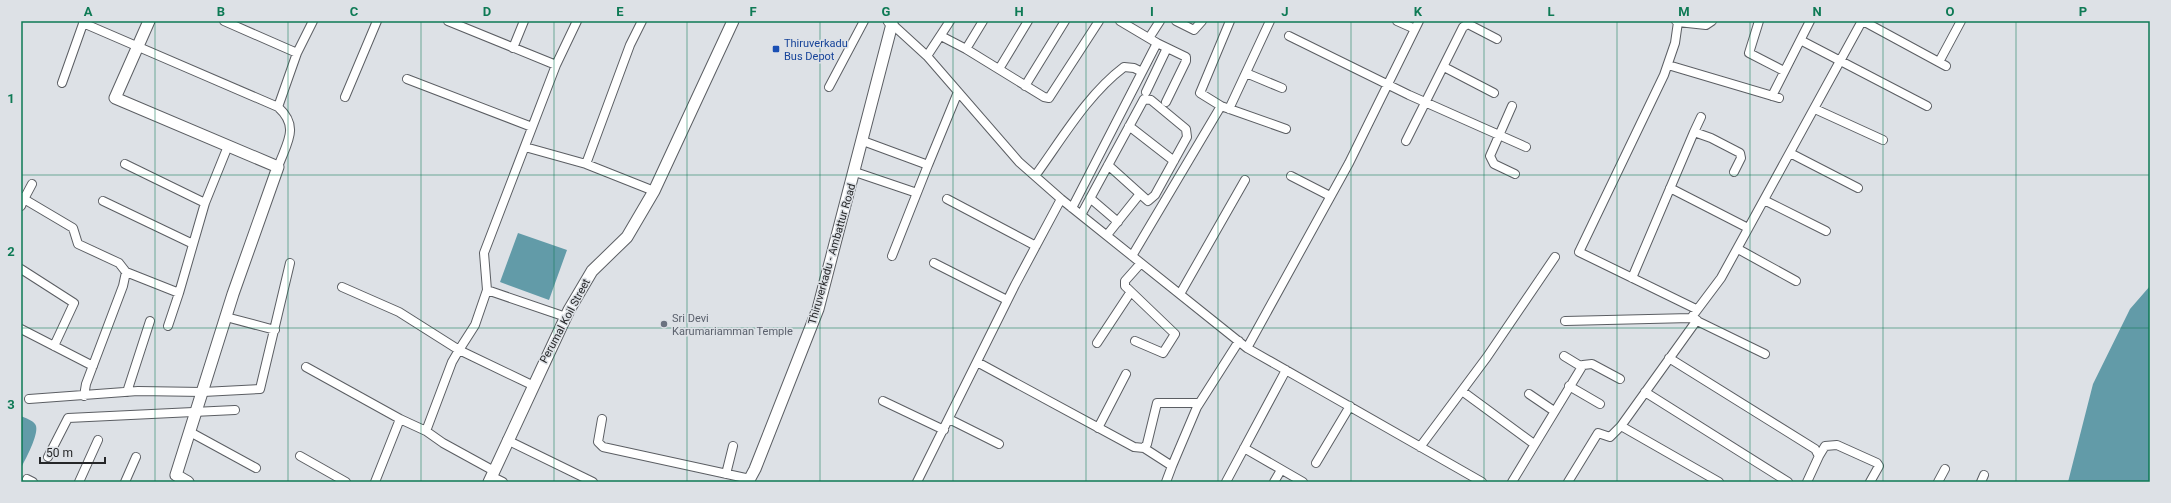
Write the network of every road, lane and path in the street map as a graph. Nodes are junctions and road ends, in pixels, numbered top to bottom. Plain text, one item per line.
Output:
1 (149, 21) edge
2 (224, 21) edge
3 (313, 21) edge
4 (377, 21) edge
5 (448, 21) edge
6 (524, 21) edge
7 (577, 21) edge
8 (642, 21) edge
9 (733, 21) edge
10 (864, 21) edge
11 (950, 21) edge
12 (983, 21) edge
13 (1028, 21) edge
14 (1065, 21) edge
15 (1099, 21) edge
16 (1121, 21) edge
17 (1160, 21) edge
18 (1176, 21) edge
19 (1202, 21) edge
20 (1230, 21) edge
21 (1270, 21) edge
22 (1397, 21) edge
23 (1419, 21) edge
24 (1677, 21) edge
25 (1712, 21) edge
26 (1759, 21) edge
27 (1810, 21) edge
28 (1863, 21) edge
29 (1961, 21) edge
30 (84, 22) edge
31 (890, 23) edge
32 (1415, 29) junction
33 (941, 36) junction
34 (1289, 36) dead end
35 (1149, 38) junction
36 (1497, 39) dead end
37 (1804, 42) dead end
38 (1157, 43) junction
39 (137, 47) junction
40 (513, 48) junction
41 (1167, 48) junction
42 (966, 49) junction
43 (297, 53) junction
44 (927, 56) junction
45 (1840, 62) junction
46 (556, 65) junction
47 (1668, 65) junction
48 (1444, 68) junction
49 (999, 69) junction
50 (1784, 71) junction
51 (1142, 72) junction
52 (1246, 73) junction
53 (407, 79) dead end
54 (62, 82) dead end
55 (1388, 84) junction
56 (1025, 86) junction
57 (829, 87) dead end
58 (1282, 88) dead end
59 (958, 92) junction
60 (1146, 92) dead end
61 (1494, 93) dead end
62 (345, 98) dead end
63 (1166, 102) dead end
64 (1427, 102) junction
65 (1512, 106) dead end
66 (1927, 106) dead end
67 (278, 107) junction
68 (1225, 108) junction
69 (1815, 108) junction
70 (1701, 117) dead end
71 (1129, 126) junction
72 (532, 127) junction
73 (1286, 129) dead end
74 (1694, 132) junction
75 (1499, 134) junction
76 (1883, 140) dead end
77 (863, 141) junction
78 (1406, 141) dead end
79 (228, 146) junction
80 (525, 147) junction
81 (1526, 147) dead end
82 (1790, 153) junction
83 (1174, 161) junction
84 (125, 164) dead end
85 (586, 164) junction
86 (928, 165) junction
87 (1108, 165) junction
88 (278, 167) junction
89 (855, 172) junction
90 (1734, 172) dead end
91 (1515, 174) dead end
92 (1035, 176) junction
93 (1291, 176) dead end
94 (1245, 180) dead end
95 (32, 184) dead end
96 (1670, 188) junction
97 (1858, 188) dead end
98 (654, 191) junction
99 (917, 193) junction
100 (1139, 195) junction
101 (1330, 196) junction
102 (1090, 198) junction
103 (947, 199) dead end
104 (1061, 199) junction
105 (1764, 200) junction
106 (22, 201) edge
107 (103, 201) dead end
108 (205, 203) junction
109 (1072, 208) junction
110 (1081, 215) junction
111 (1118, 222) junction
112 (1748, 228) junction
113 (1826, 231) dead end
114 (1106, 235) junction
115 (193, 244) junction
116 (1036, 246) junction
117 (1738, 249) junction
118 (892, 256) dead end
119 (1132, 256) junction
120 (1555, 257) dead end
121 (290, 263) dead end
122 (934, 263) dead end
123 (1141, 263) junction
124 (21, 269) edge
125 (126, 272) junction
126 (1632, 278) junction
127 (1796, 281) dead end
128 (342, 287) dead end
129 (487, 290) junction
130 (1130, 292) junction
131 (179, 293) junction
132 (1180, 294) junction
133 (1007, 300) junction
134 (1696, 309) junction
135 (226, 317) junction
136 (566, 317) junction
137 (1694, 319) junction
138 (150, 321) dead end
139 (1566, 321) dead end
140 (168, 326) dead end
141 (275, 330) junction
142 (22, 332) edge
143 (1136, 341) dead end
144 (1238, 341) junction
145 (1097, 344) dead end
146 (54, 346) junction
147 (1247, 348) junction
148 (460, 350) junction
149 (1766, 354) dead end
150 (1564, 356) dead end
151 (1669, 358) junction
152 (977, 362) junction
153 (93, 366) junction
154 (306, 367) dead end
155 (1582, 367) junction
156 (1286, 370) junction
157 (1126, 374) dead end
158 (1620, 379) dead end
159 (532, 385) junction
160 (1569, 386) junction
161 (1462, 391) junction
162 (127, 392) junction
163 (202, 392) junction
164 (1645, 392) junction
165 (1529, 394) dead end
166 (84, 396) junction
167 (29, 399) dead end
168 (883, 401) dead end
169 (1199, 403) junction
170 (1600, 404) dead end
171 (1350, 406) junction
172 (197, 410) junction
173 (235, 410) dead end
174 (1554, 411) junction
175 (400, 419) junction
176 (602, 419) dead end
177 (949, 419) junction
178 (1621, 426) junction
179 (1098, 428) junction
180 (944, 430) junction
181 (426, 431) junction
182 (190, 432) junction
183 (98, 440) dead end
184 (508, 440) junction
185 (999, 444) dead end
186 (1534, 444) junction
187 (733, 446) dead end
188 (1420, 447) junction
189 (1144, 448) junction
190 (1244, 448) junction
191 (300, 456) dead end
192 (1819, 456) junction
193 (48, 457) dead end
194 (136, 457) dead end
195 (1316, 463) dead end
196 (1172, 466) junction
197 (256, 468) dead end
198 (1945, 469) dead end
199 (1282, 470) junction
200 (726, 474) junction
201 (491, 476) edge
202 (749, 480) edge
203 (79, 482) edge
204 (125, 482) edge
205 (186, 482) edge
206 (346, 482) edge
207 (375, 482) edge
208 (503, 482) edge
209 (593, 482) edge
210 (917, 482) edge
211 (1166, 482) edge
212 (1226, 482) edge
213 (1274, 482) edge
214 (1303, 482) edge
215 (1482, 482) edge
216 (1512, 482) edge
217 (1568, 482) edge
218 (1719, 482) edge
219 (1788, 482) edge
220 (1807, 482) edge
221 (1870, 482) edge
222 (1938, 482) edge

1 - 39 street
2 - 43 street
3 - 43 street
4 - 62 street
5 - 40 street
6 - 40 street
7 - 46 street
8 - 85 street
9 - 98 street, Perumal Koil Street
10 - 57 street
11 - 33 street
12 - 42 street
13 - 49 street
14 - 56 street
15 - 56 street
16 - 35 street
17 - 35 street
18 - 19 street
20 - 68 street
21 - 52 street
22 - 32 street
23 - 32 street
24 - 25 street
24 - 47 street
26 - 50 street
27 - 50 street
28 - 29 street
28 - 45 street
30 - 39 street
30 - 54 street
31 - 44 street
31 - 77 street, Thiruverkadu - Ambattur Road
32 - 55 street
33 - 42 street
33 - 44 street
34 - 55 street
35 - 38 street
36 - 48 street
37 - 45 street
38 - 41 street
38 - 51 street
39 - 67 street
39 - 79 street
40 - 46 street
41 - 60 street
41 - 63 street
42 - 49 street
43 - 67 street
44 - 59 street
45 - 66 street
45 - 69 street
46 - 72 street
47 - 50 street
47 - 126 street
48 - 61 street
48 - 64 street
49 - 56 street
51 - 92 street
51 - 109 street
52 - 58 street
52 - 68 street
53 - 72 street
55 - 64 street
55 - 101 street
59 - 86 street
59 - 92 street
64 - 75 street
64 - 78 street
65 - 75 street
67 - 88 street
68 - 73 street
68 - 119 street
69 - 76 street
69 - 82 street
70 - 74 street
71 - 83 street
71 - 83 street
71 - 87 street
72 - 80 street
74 - 90 street
74 - 96 street
75 - 81 street
75 - 91 street
77 - 86 street
77 - 89 street, Thiruverkadu - Ambattur Road
79 - 88 street
79 - 108 street
80 - 85 street
80 - 129 street
82 - 97 street
82 - 105 street
83 - 100 street
84 - 108 street
85 - 98 street
86 - 99 street
87 - 100 street
87 - 102 street
88 - 135 street
89 - 99 street
89 - 202 street, Thiruverkadu - Ambattur Road
92 - 104 street
93 - 101 street
94 - 132 street
95 - 106 street
96 - 112 street
96 - 126 street
98 - 136 street, Perumal Koil Street
99 - 118 street
100 - 111 street
101 - 147 street
102 - 110 street
102 - 111 street
103 - 116 street
104 - 109 street
104 - 116 street
105 - 112 street
105 - 113 street
106 - 125 street
107 - 115 street
108 - 115 street
109 - 110 street
110 - 114 street
111 - 114 street
112 - 117 street
114 - 119 street
115 - 131 street
116 - 133 street
117 - 127 street
117 - 134 street
119 - 123 street
120 - 161 street
121 - 141 street
122 - 133 street
123 - 130 street
123 - 132 street
124 - 146 street
125 - 131 street
125 - 153 street
126 - 134 street
128 - 148 street
129 - 136 street
129 - 148 street
130 - 143 street
130 - 145 street
131 - 140 street
132 - 144 street
133 - 152 street
134 - 137 street
135 - 141 street
135 - 163 street
136 - 159 street, Perumal Koil Street
137 - 139 street
137 - 149 street
137 - 151 street
138 - 162 street
141 - 163 street
142 - 146 street
144 - 147 street
144 - 169 street
146 - 153 street
147 - 156 street
148 - 159 street
148 - 181 street
150 - 155 street
151 - 164 street
151 - 192 street
152 - 177 street
152 - 179 street
153 - 166 street
154 - 175 street
155 - 158 street
155 - 160 street
156 - 171 street
156 - 190 street
157 - 179 street
159 - 184 street, Perumal Koil Street
160 - 170 street
160 - 174 street
161 - 186 street
161 - 188 street
162 - 163 street
162 - 166 street
163 - 172 street
164 - 178 street
164 - 219 street
165 - 174 street
166 - 167 street
168 - 180 street
169 - 189 street
169 - 196 street
171 - 188 street
171 - 195 street
172 - 173 street
172 - 182 street
172 - 193 street
174 - 186 street
175 - 181 street
175 - 207 street
176 - 200 street
177 - 180 street
177 - 185 street
178 - 217 street
178 - 218 street
179 - 189 street
180 - 210 street
181 - 201 street
182 - 197 street
182 - 205 street
183 - 203 street
184 - 201 street, Perumal Koil Street
184 - 209 street
186 - 216 street
187 - 200 street
188 - 215 street
189 - 196 street
190 - 199 street
190 - 212 street
191 - 206 street
192 - 220 street
192 - 221 street
194 - 204 street
196 - 211 street
198 - 222 street
199 - 213 street
199 - 214 street
200 - 202 street
201 - 208 street

